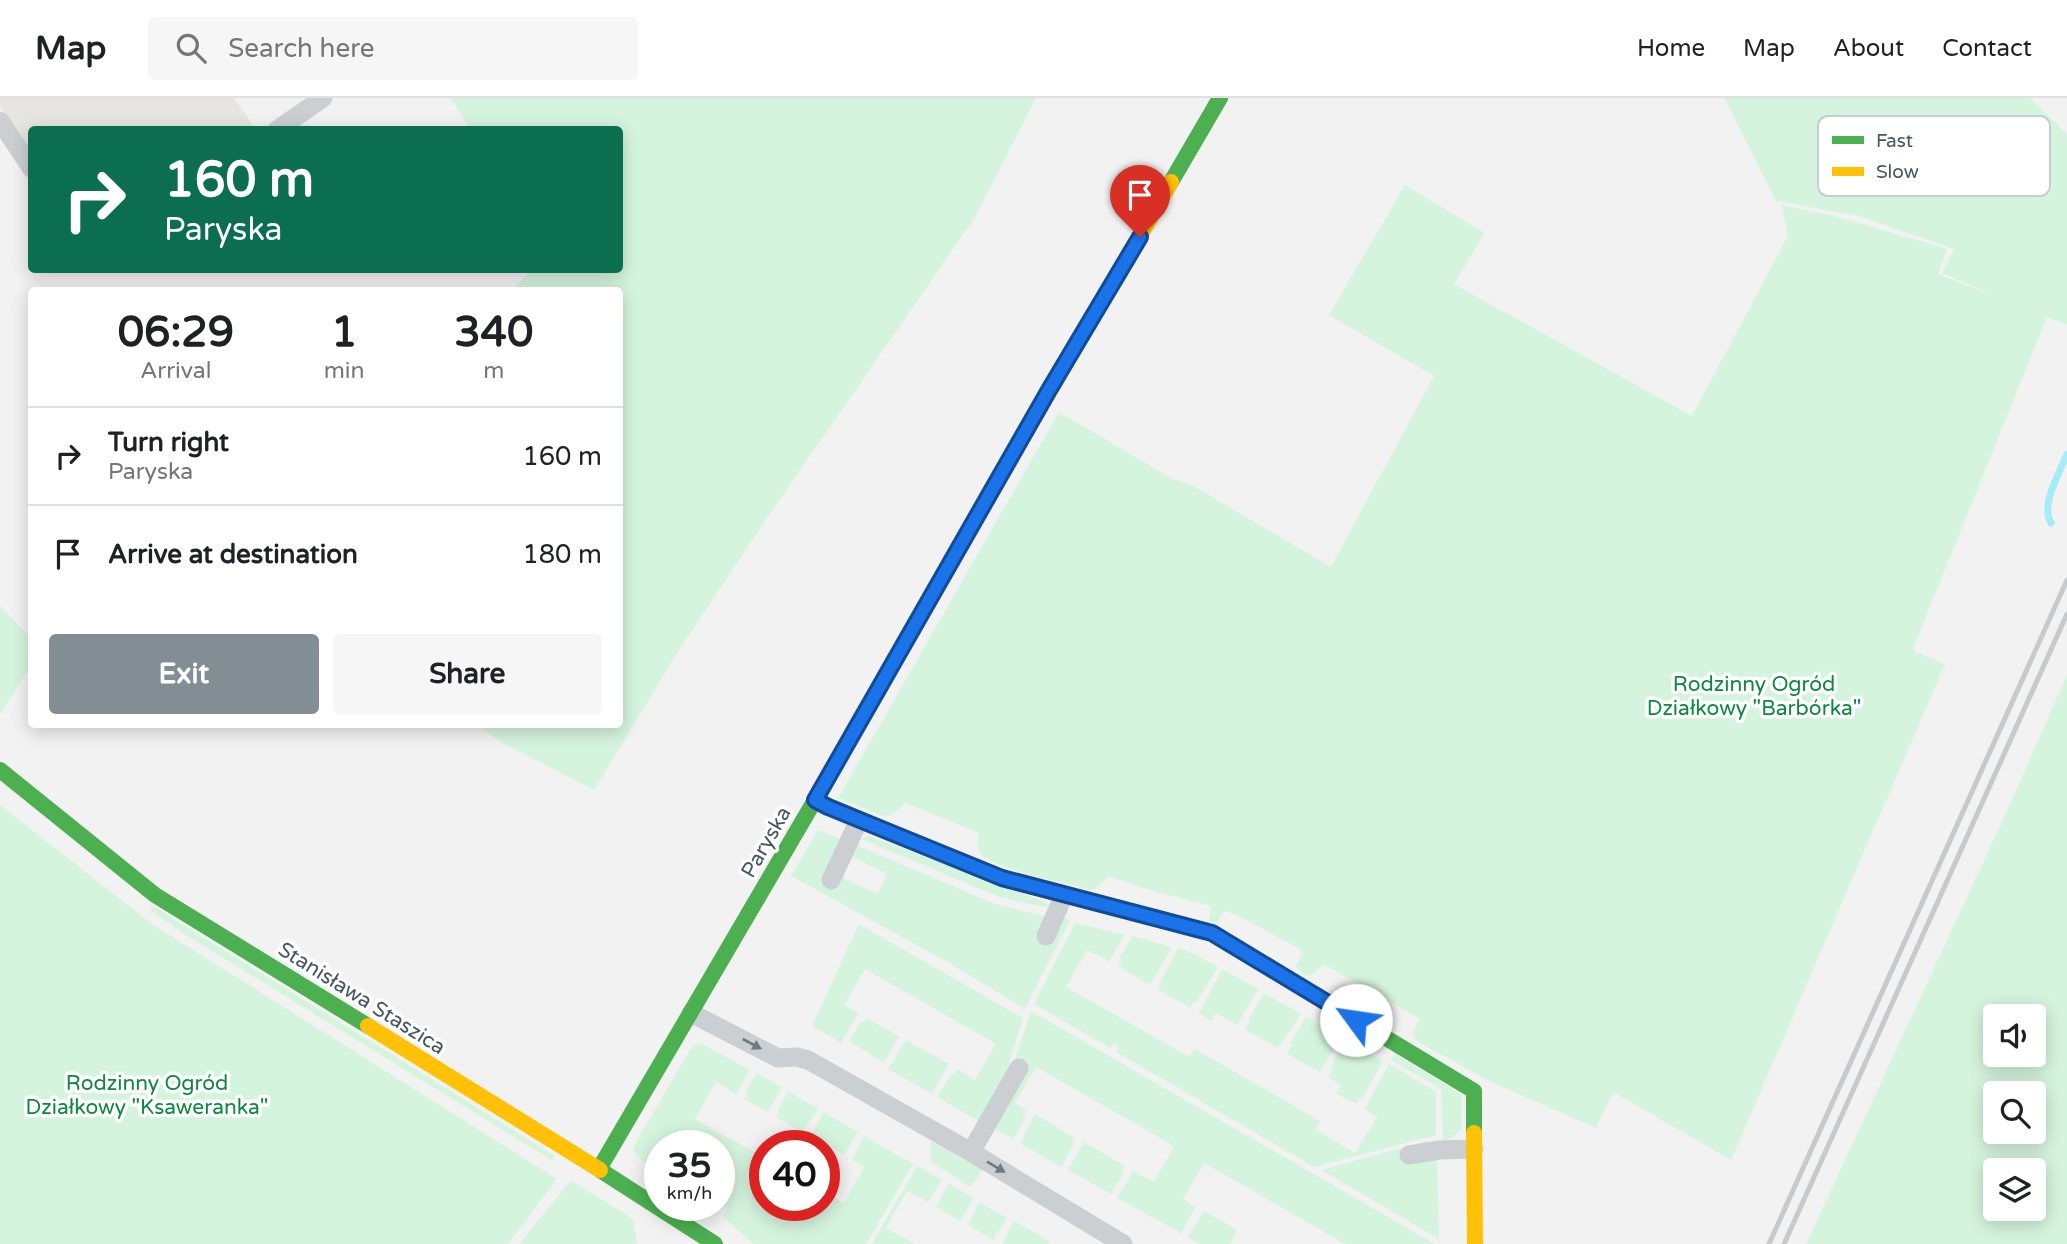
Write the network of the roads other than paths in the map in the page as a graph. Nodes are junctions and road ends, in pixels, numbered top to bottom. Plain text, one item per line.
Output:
1 (323, 98) edge
2 (1220, 98) edge
3 (0, 121) edge
4 (283, 126) edge
5 (28, 163) edge
6 (0, 770) edge
7 (815, 800) junction
8 (859, 820) junction
9 (831, 880) dead end
10 (1064, 894) junction
11 (1046, 936) dead end
12 (691, 1013) junction
13 (1019, 1068) dead end
14 (1474, 1149) junction
15 (971, 1152) junction
16 (1409, 1155) dead end
17 (598, 1169) junction
18 (715, 1244) edge
19 (1124, 1244) edge
20 (1475, 1244) edge

1 - 4 street
2 - 7 street, Paryska
3 - 5 street
6 - 17 street, Stanisława Staszica
7 - 8 street
7 - 12 street, Paryska
8 - 9 street
8 - 10 street
10 - 11 street
10 - 14 street
12 -> 15 street
12 - 17 street, Paryska
13 - 15 street
14 - 16 street
14 - 20 street
15 -> 19 street
17 - 18 street, Stanisława Staszica

